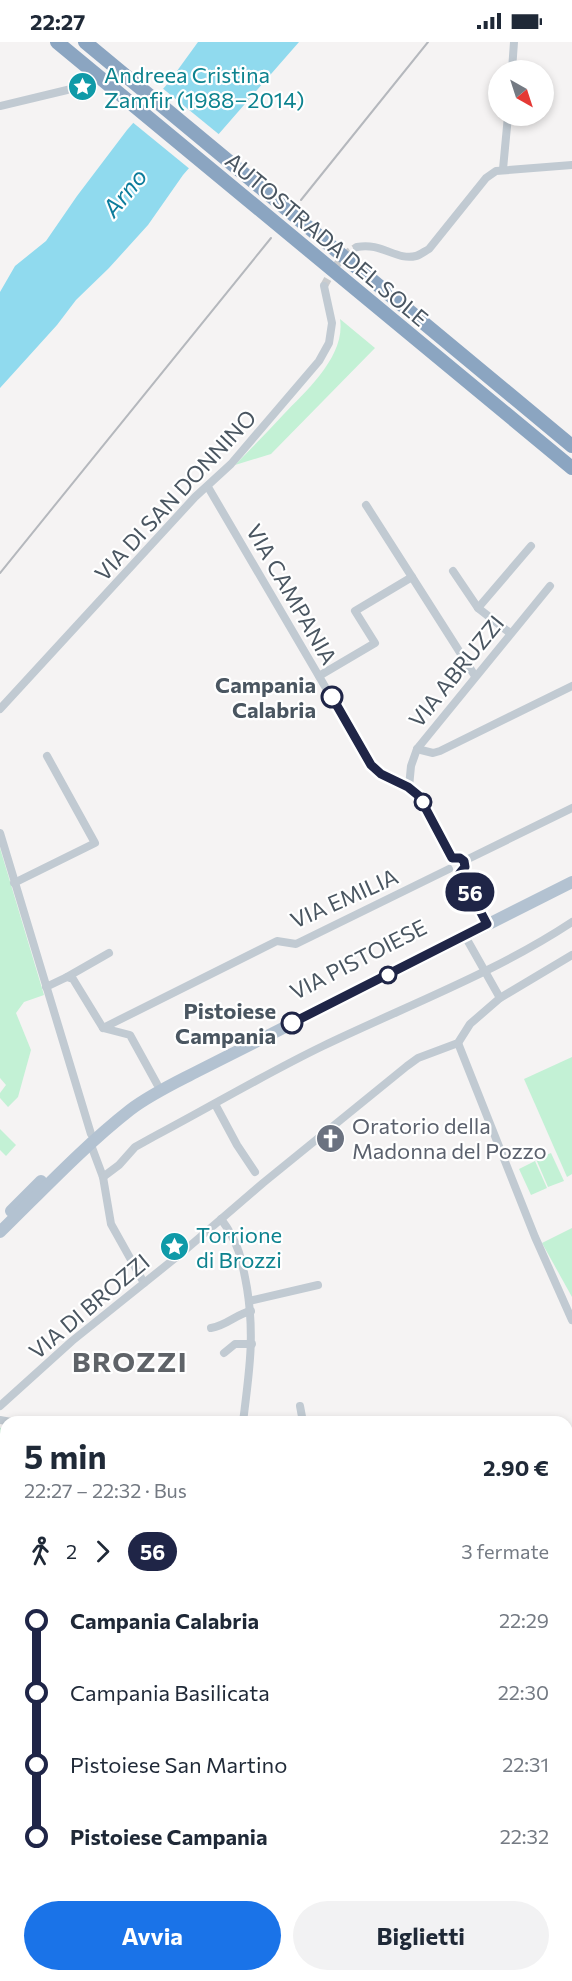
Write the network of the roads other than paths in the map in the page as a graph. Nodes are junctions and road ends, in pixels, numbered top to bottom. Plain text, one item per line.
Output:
1 (57, 42) edge
2 (85, 42) edge
3 (514, 42) edge
4 (513, 60) edge
5 (89, 82) dead end
6 (0, 106) edge
7 (507, 126) edge
8 (572, 165) edge
9 (503, 169) junction
10 (357, 247) dead end
11 (324, 286) tunnel mouth
12 (572, 446) edge
13 (572, 468) edge
14 (208, 487) junction
15 (366, 505) dead end
16 (531, 546) dead end
17 (453, 571) dead end
18 (412, 577) junction
19 (550, 586) dead end
20 (478, 608) junction
21 (510, 633) junction
22 (319, 676) junction
23 (474, 676) junction
24 (572, 686) edge
25 (0, 709) edge
26 (417, 749) junction
27 (47, 756) dead end
28 (408, 787) junction
29 (572, 808) edge
30 (0, 833) edge
31 (452, 858) junction
32 (464, 861) junction
33 (448, 869) junction
34 (460, 873) junction
35 (572, 875) edge
36 (572, 882) edge
37 (14, 883) junction
38 (485, 922) junction
39 (572, 922) edge
40 (465, 936) junction
41 (109, 953) dead end
42 (572, 955) edge
43 (484, 971) junction
44 (67, 977) junction
45 (46, 987) junction
46 (500, 998) junction
47 (103, 1028) junction
48 (458, 1043) junction
49 (157, 1084) junction
50 (215, 1104) junction
51 (91, 1140) junction
52 (103, 1177) junction
53 (260, 1178) junction
54 (221, 1220) junction
55 (0, 1221) edge
56 (0, 1232) edge
57 (144, 1282) junction
58 (318, 1285) dead end
59 (249, 1301) junction
60 (251, 1311) junction
61 (572, 1320) edge
62 (211, 1328) dead end
63 (252, 1344) junction
64 (224, 1353) dead end
65 (0, 1406) edge
66 (300, 1406) dead end
67 (244, 1416) edge
68 (302, 1416) edge

1 - 13 highway, AUTOSTRADA DEL SOLE
2 - 12 highway, AUTOSTRADA DEL SOLE
3 - 4 street
5 - 6 street
7 - 9 street
8 - 9 street
9 - 10 street
11 - 14 street, VIA DI SAN DONNINO
14 - 22 street, VIA CAMPANIA
14 - 25 street, VIA DI SAN DONNINO
15 - 18 street
16 - 20 street
17 - 20 street
18 - 22 street
18 - 23 street
19 - 21 street, VIA ABRUZZI
20 - 21 street
21 - 23 street, VIA ABRUZZI
22 - 28 street, VIA CAMPANIA
23 - 26 street, VIA ABRUZZI
24 - 26 street
26 - 28 street, VIA ABRUZZI
27 - 37 street
28 - 31 street, VIA CAMPANIA
29 - 32 street
30 - 37 street
31 - 32 street
31 - 33 street
32 - 34 street
33 - 34 street
33 - 47 street, VIA EMILIA
34 - 38 street
35 - 38 main road, VIA PISTOIESE
36 - 38 main road, VIA PISTOIESE
37 - 45 street
38 - 40 main road, VIA PISTOIESE
38 - 49 main road, VIA PISTOIESE
39 - 43 street
40 - 43 street
40 - 51 main road, VIA PISTOIESE
41 - 44 street
42 - 46 street
43 - 46 street
43 - 50 street
44 - 45 street
44 - 47 street
45 - 51 street
46 - 48 street
47 - 49 street
48 - 53 street, VIA DI BROZZI
48 - 61 street
49 - 51 main road, VIA PISTOIESE
50 - 52 street
50 - 53 street
51 - 52 street
51 - 55 main road, VIA PISTOIESE
51 - 56 main road, VIA PISTOIESE
52 - 57 street
53 - 54 street, VIA DI BROZZI
54 - 57 street, VIA DI BROZZI
54 - 59 street
57 - 65 street, VIA DI BROZZI
58 - 59 street
59 - 60 street
60 - 62 street
60 - 63 street
63 - 64 street
63 - 67 street
66 - 68 street

